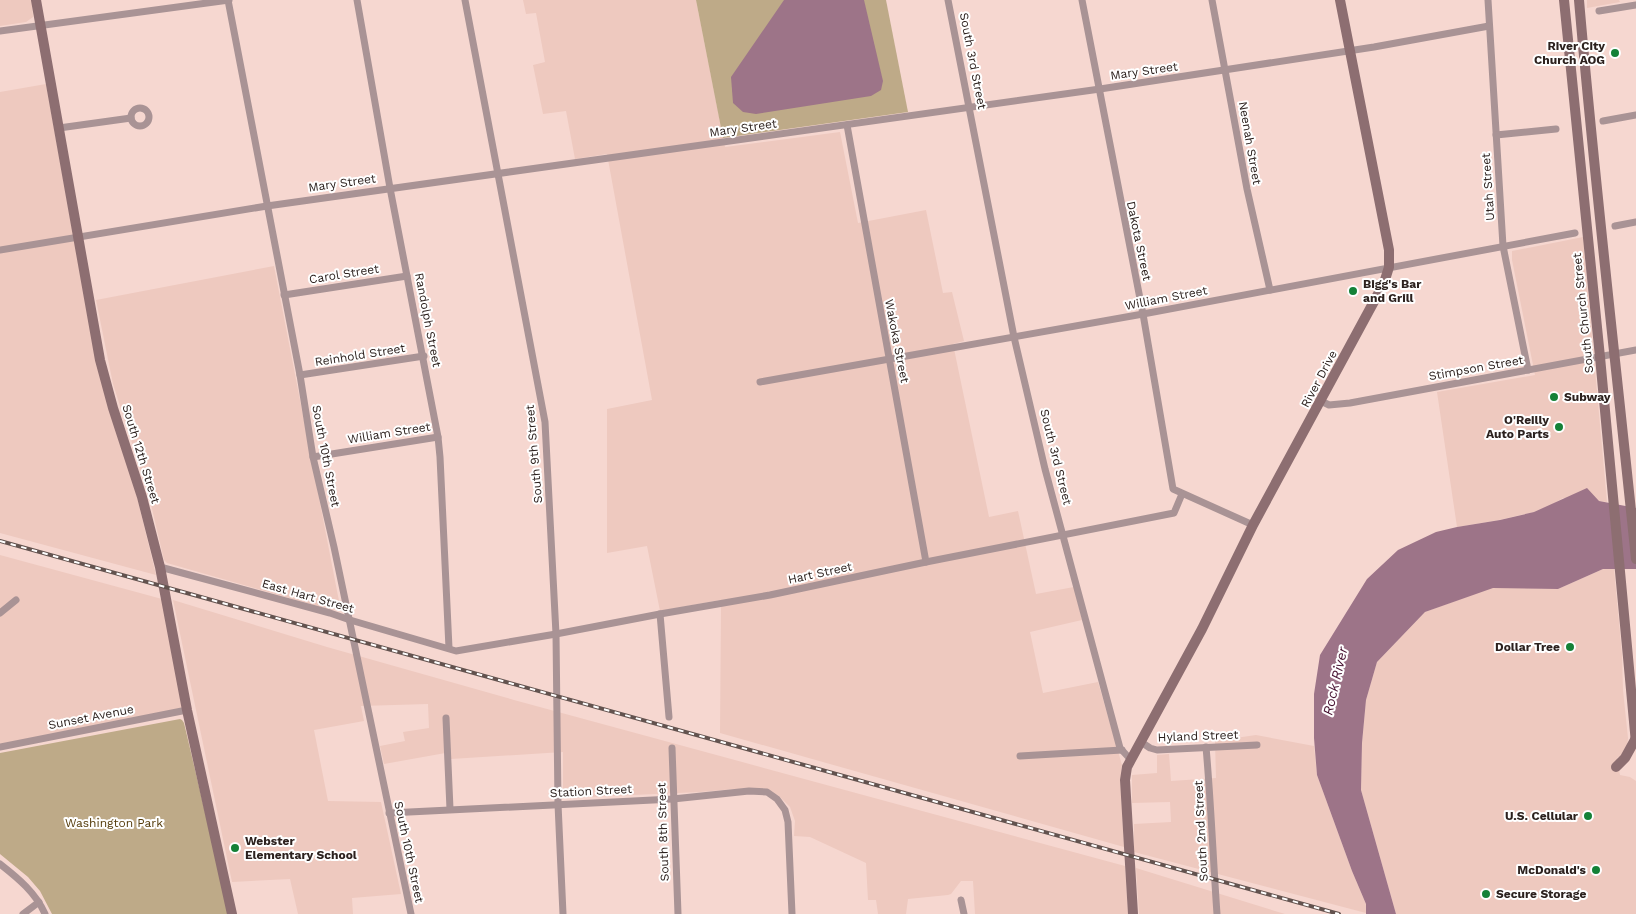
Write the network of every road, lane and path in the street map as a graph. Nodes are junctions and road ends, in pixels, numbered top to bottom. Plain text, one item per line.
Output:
1 (36, 0) edge
2 (228, 0) edge
3 (357, 0) edge
4 (465, 0) edge
5 (948, 0) edge
6 (1082, 0) edge
7 (1212, 0) edge
8 (1340, 0) edge
9 (1488, 0) edge
10 (1564, 0) edge
11 (1579, 0) edge
12 (1636, 5) edge
13 (1599, 11) dead end
14 (41, 26) junction
15 (1489, 26) junction
16 (0, 31) edge
17 (1349, 50) junction
18 (1226, 70) junction
19 (1100, 89) junction
20 (970, 107) junction
21 (1636, 115) edge
22 (131, 118) dead end
23 (1603, 121) dead end
24 (846, 125) junction
25 (60, 128) junction
26 (1556, 129) dead end
27 (1496, 136) junction
28 (498, 174) junction
29 (390, 188) junction
30 (267, 206) junction
31 (1636, 222) edge
32 (1615, 226) dead end
33 (1575, 233) dead end
34 (79, 238) junction
35 (1503, 246) junction
36 (0, 250) edge
37 (1389, 267) junction
38 (408, 276) junction
39 (1270, 290) junction
40 (284, 296) junction
41 (1143, 314) junction
42 (1014, 337) junction
43 (1636, 350) edge
44 (1615, 354) junction
45 (424, 356) junction
46 (1600, 357) junction
47 (888, 359) junction
48 (1528, 370) junction
49 (300, 375) junction
50 (760, 382) dead end
51 (1321, 401) junction
52 (438, 437) junction
53 (313, 457) junction
54 (1182, 494) junction
55 (1253, 525) junction
56 (1063, 536) junction
57 (1636, 559) edge
58 (926, 562) junction
59 (160, 566) junction
60 (16, 600) dead end
61 (0, 613) edge
62 (660, 614) junction
63 (350, 620) junction
64 (556, 634) junction
65 (449, 648) junction
66 (187, 710) junction
67 (670, 717) dead end
68 (446, 718) dead end
69 (1636, 738) edge
70 (1142, 742) junction
71 (1636, 743) edge
72 (1257, 745) dead end
73 (0, 747) edge
74 (1206, 747) junction
75 (672, 748) dead end
76 (1122, 750) junction
77 (1020, 756) dead end
78 (1131, 760) junction
79 (1616, 767) dead end
80 (673, 799) junction
81 (558, 804) junction
82 (450, 809) junction
83 (389, 813) junction
84 (0, 864) edge
85 (961, 900) dead end
86 (39, 902) junction
87 (23, 914) edge
88 (45, 914) edge
89 (232, 914) edge
90 (412, 914) edge
91 (563, 914) edge
92 (678, 914) edge
93 (792, 914) edge
94 (964, 914) edge
95 (1133, 914) edge
96 (1217, 914) edge

1 - 14 street, South 12th Street
2 - 14 street
2 - 30 street, South 10th Street
3 - 29 street, Randolph Street
4 - 28 street, South 9th Street
5 - 20 street, South 3rd Street
6 - 19 street, Dakota Street
7 - 18 street, Neenah Street
8 - 17 street, River Drive
9 - 15 street, Utah Street
10 - 46 street, South Church Street
11 - 44 street
12 - 13 street
14 - 16 street
14 - 25 street, South 12th Street
15 - 17 street, Mary Street
15 - 27 street, Utah Street
17 - 18 street, Mary Street
17 - 37 street, River Drive
18 - 19 street, Mary Street
18 - 39 street, Neenah Street
19 - 20 street, Mary Street
19 - 41 street, Dakota Street
20 - 24 street, Mary Street
20 - 42 street, South 3rd Street
21 - 23 street
22 - 25 street
24 - 28 street, Mary Street
24 - 47 street, Wakoka Street
25 - 34 street, South 12th Street
26 - 27 street
27 - 35 street, Utah Street
28 - 29 street, Mary Street
28 - 64 street, South 9th Street
29 - 30 street, Mary Street
29 - 38 street, Randolph Street
30 - 34 street, Mary Street
30 - 40 street, South 10th Street
31 - 32 street
33 - 35 street, William Street
34 - 36 street, Mary Street
34 - 59 street, South 12th Street
35 - 37 street, William Street
35 - 48 street, Utah Street
37 - 39 street, William Street
37 - 51 street, River Drive
38 - 40 street, Carol Street
38 - 45 street, Randolph Street
39 - 41 street, William Street
40 - 49 street, South 10th Street
41 - 42 street, William Street
41 - 54 street, Dakota Street
42 - 47 street, William Street
42 - 56 street, South 3rd Street
43 - 44 street, Stimpson Street
44 - 46 street, Stimpson Street
44 - 57 street
45 - 49 street, Reinhold Street
45 - 52 street, Randolph Street
46 - 48 street, Stimpson Street
46 - 69 street, South Church Street
47 - 50 street, William Street
47 - 58 street, Wakoka Street
48 - 51 street, Stimpson Street
49 - 53 street, South 10th Street
51 - 55 street, River Drive
52 - 53 street, William Street
52 - 65 street, Randolph Street
53 - 63 street, South 10th Street
54 - 55 street
54 - 56 street, Hart Street
55 - 70 street, River Drive
56 - 58 street, Hart Street
56 - 76 street, South 3rd Street
58 - 62 street, Hart Street
59 - 63 street, East Hart Street
59 - 66 street, South 12th Street
60 - 61 street
62 - 64 street, Hart Street
62 - 67 street
63 - 65 street, East Hart Street
63 - 83 street, South 10th Street
64 - 65 street, Hart Street
64 - 81 street, South 9th Street
66 - 73 street, Sunset Avenue
66 - 89 street, South 12th Street
68 - 82 street
69 - 71 street, South Church Street
69 - 79 street
70 - 74 street, Hyland Street
70 - 78 street, River Drive
72 - 74 street, Hyland Street
74 - 96 street, South 2nd Street
75 - 80 street, South 8th Street
76 - 77 street
76 - 78 street, South 3rd Street
78 - 95 street
80 - 81 street, Station Street
80 - 92 street, South 8th Street
80 - 93 street, Station Street
81 - 82 street, Station Street
81 - 91 street, South 9th Street
82 - 83 street, Station Street
83 - 90 street, South 10th Street
84 - 86 street
85 - 94 street
86 - 87 street
86 - 88 street

